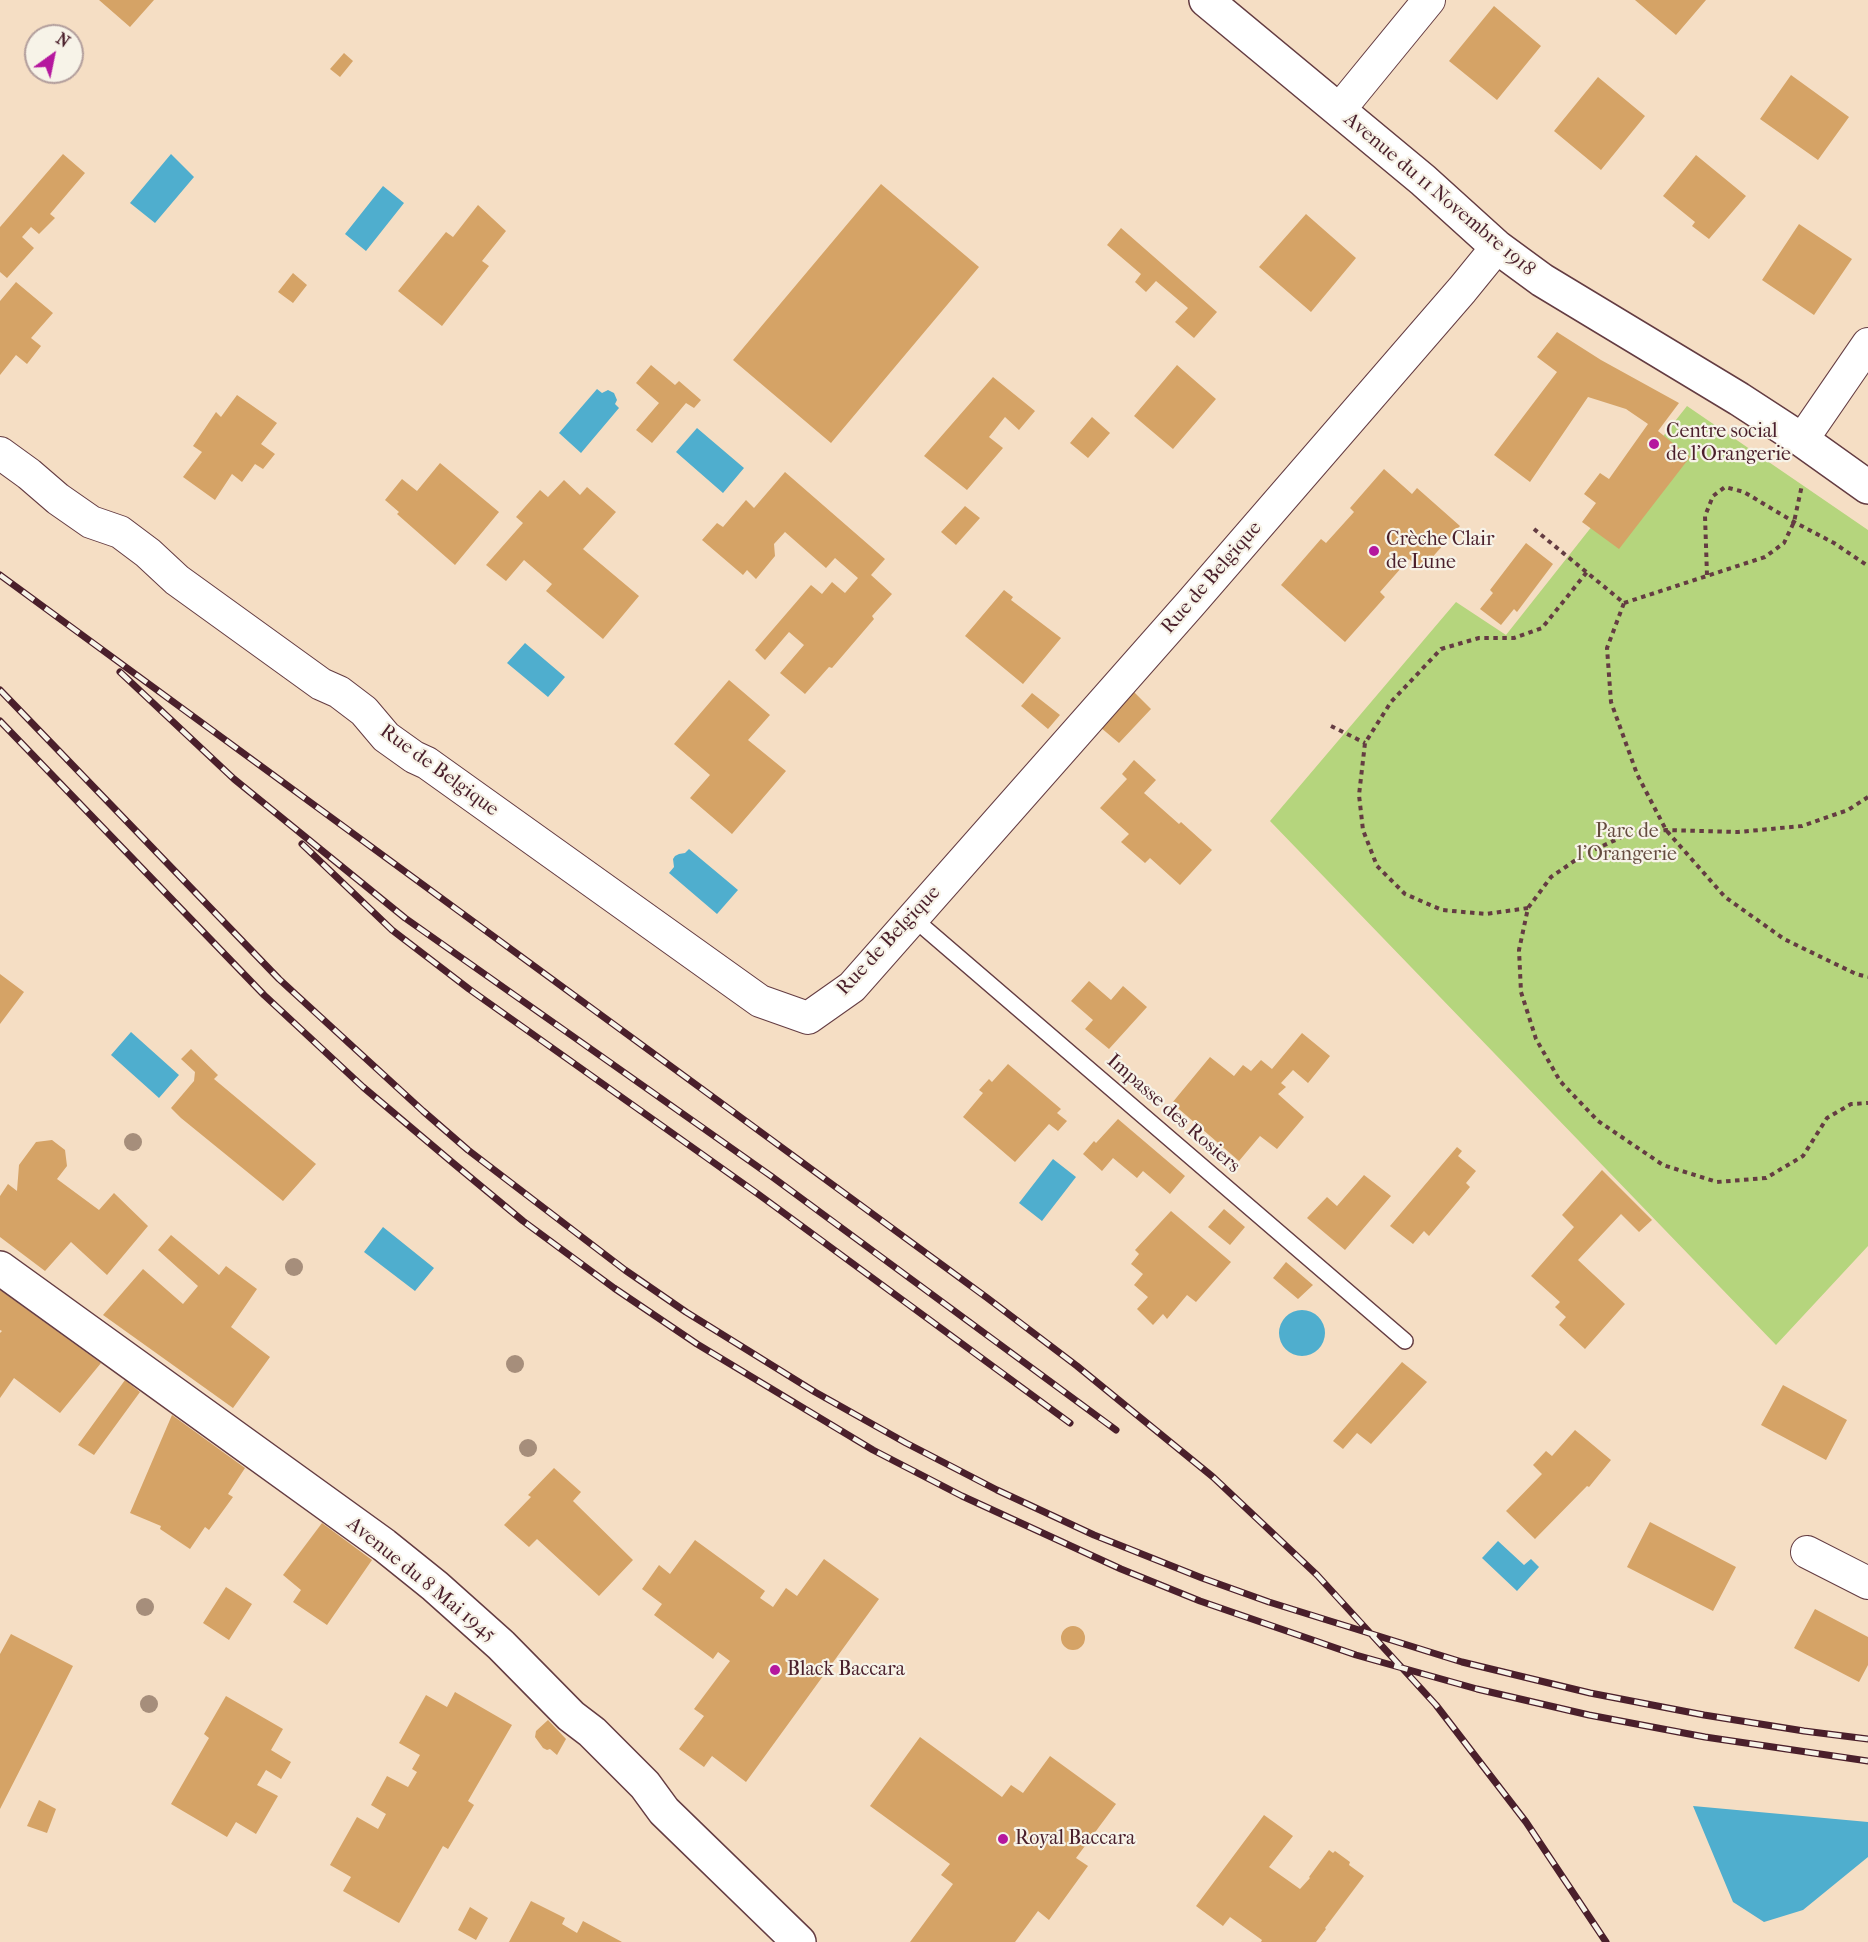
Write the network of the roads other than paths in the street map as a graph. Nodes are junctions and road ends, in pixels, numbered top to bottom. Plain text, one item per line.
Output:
1 (1206, 0) edge
2 (1429, 0) edge
3 (1339, 110) junction
4 (1497, 247) junction
5 (1868, 344) edge
6 (1802, 440) junction
7 (0, 453) edge
8 (1868, 487) edge
9 (913, 918) junction
10 (0, 1268) edge
11 (1405, 1341) dead end
12 (1807, 1552) dead end
13 (1868, 1583) edge
14 (799, 1942) edge

1 - 3 street, Avenue du 11 Novembre 1918
2 - 3 street
3 - 4 street, Avenue du 11 Novembre 1918
4 - 6 street, Avenue du 11 Novembre 1918
4 - 9 street, Rue de Belgique
5 - 6 street
6 - 8 street, Avenue du 11 Novembre 1918
7 - 9 street, Rue de Belgique
9 - 11 lane, Impasse des Rosiers
10 - 14 street, Avenue du 8 Mai 1945
12 - 13 street

